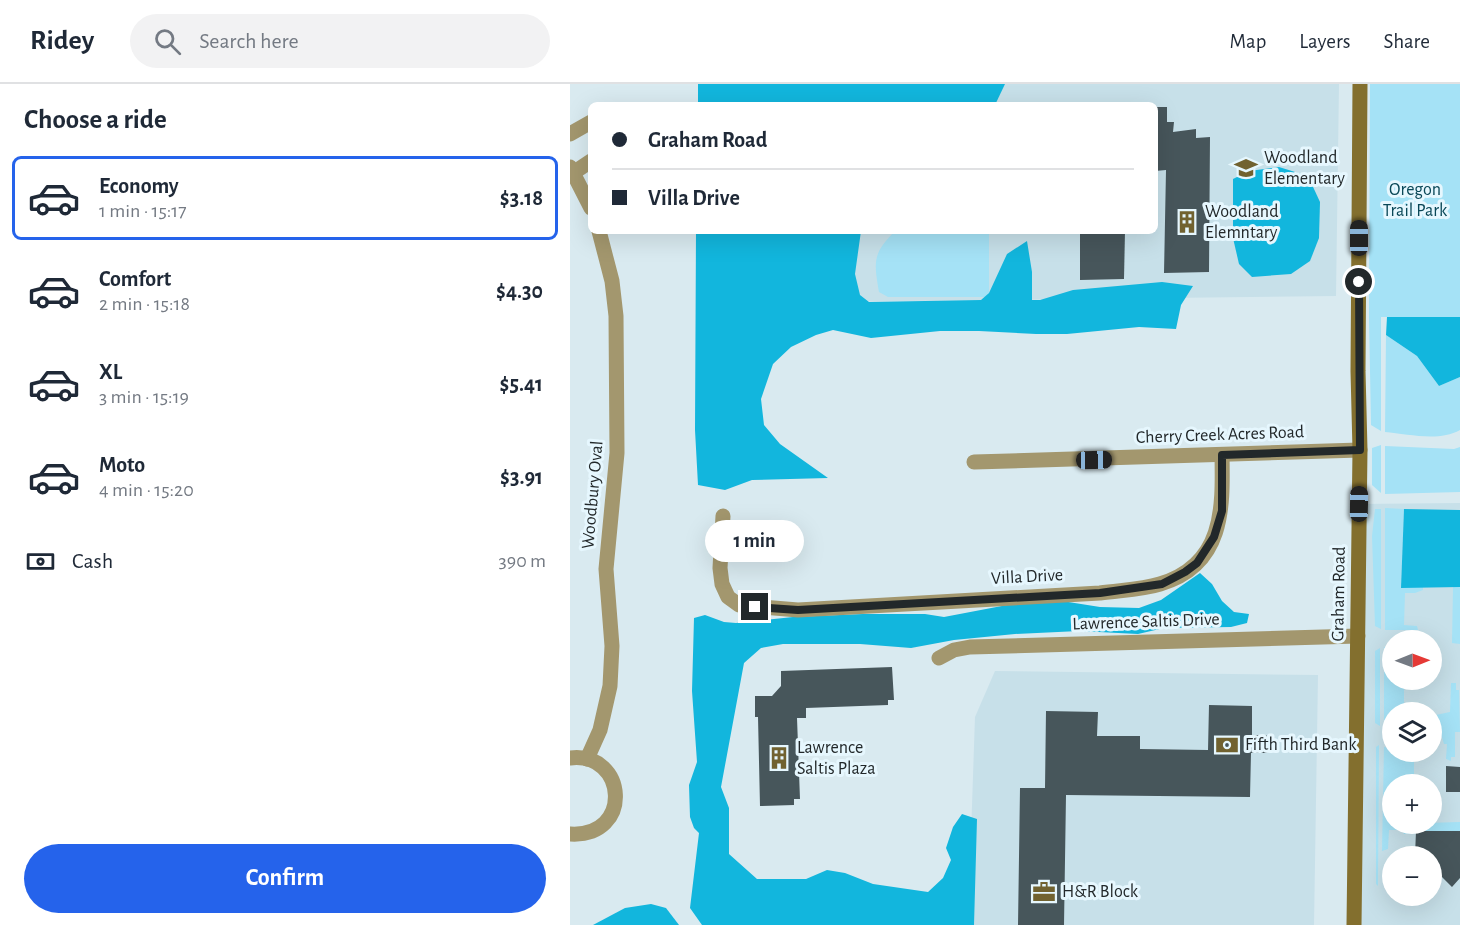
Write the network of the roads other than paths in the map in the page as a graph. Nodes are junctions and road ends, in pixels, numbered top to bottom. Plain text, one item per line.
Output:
1 (1360, 84) edge
2 (588, 125) edge
3 (570, 134) edge
4 (588, 162) edge
5 (572, 170) edge
6 (588, 202) edge
7 (600, 234) edge
8 (1360, 450) junction
9 (1222, 455) junction
10 (974, 462) dead end
11 (723, 516) dead end
12 (1358, 636) junction
13 (939, 658) dead end
14 (570, 758) edge
15 (587, 759) junction
16 (570, 834) edge
17 (1354, 925) edge

1 - 8 main road, Graham Road
2 - 3 street
4 - 5 street
5 - 6 street
7 - 15 street, Woodbury Oval
8 - 9 street, Cherry Creek Acres Road
8 - 12 main road, Graham Road
9 - 10 street, Cherry Creek Acres Road
9 - 11 street, Villa Drive
12 - 13 street, Lawrence Saltis Drive
12 - 17 main road, Graham Road
14 - 15 street
15 - 16 street

